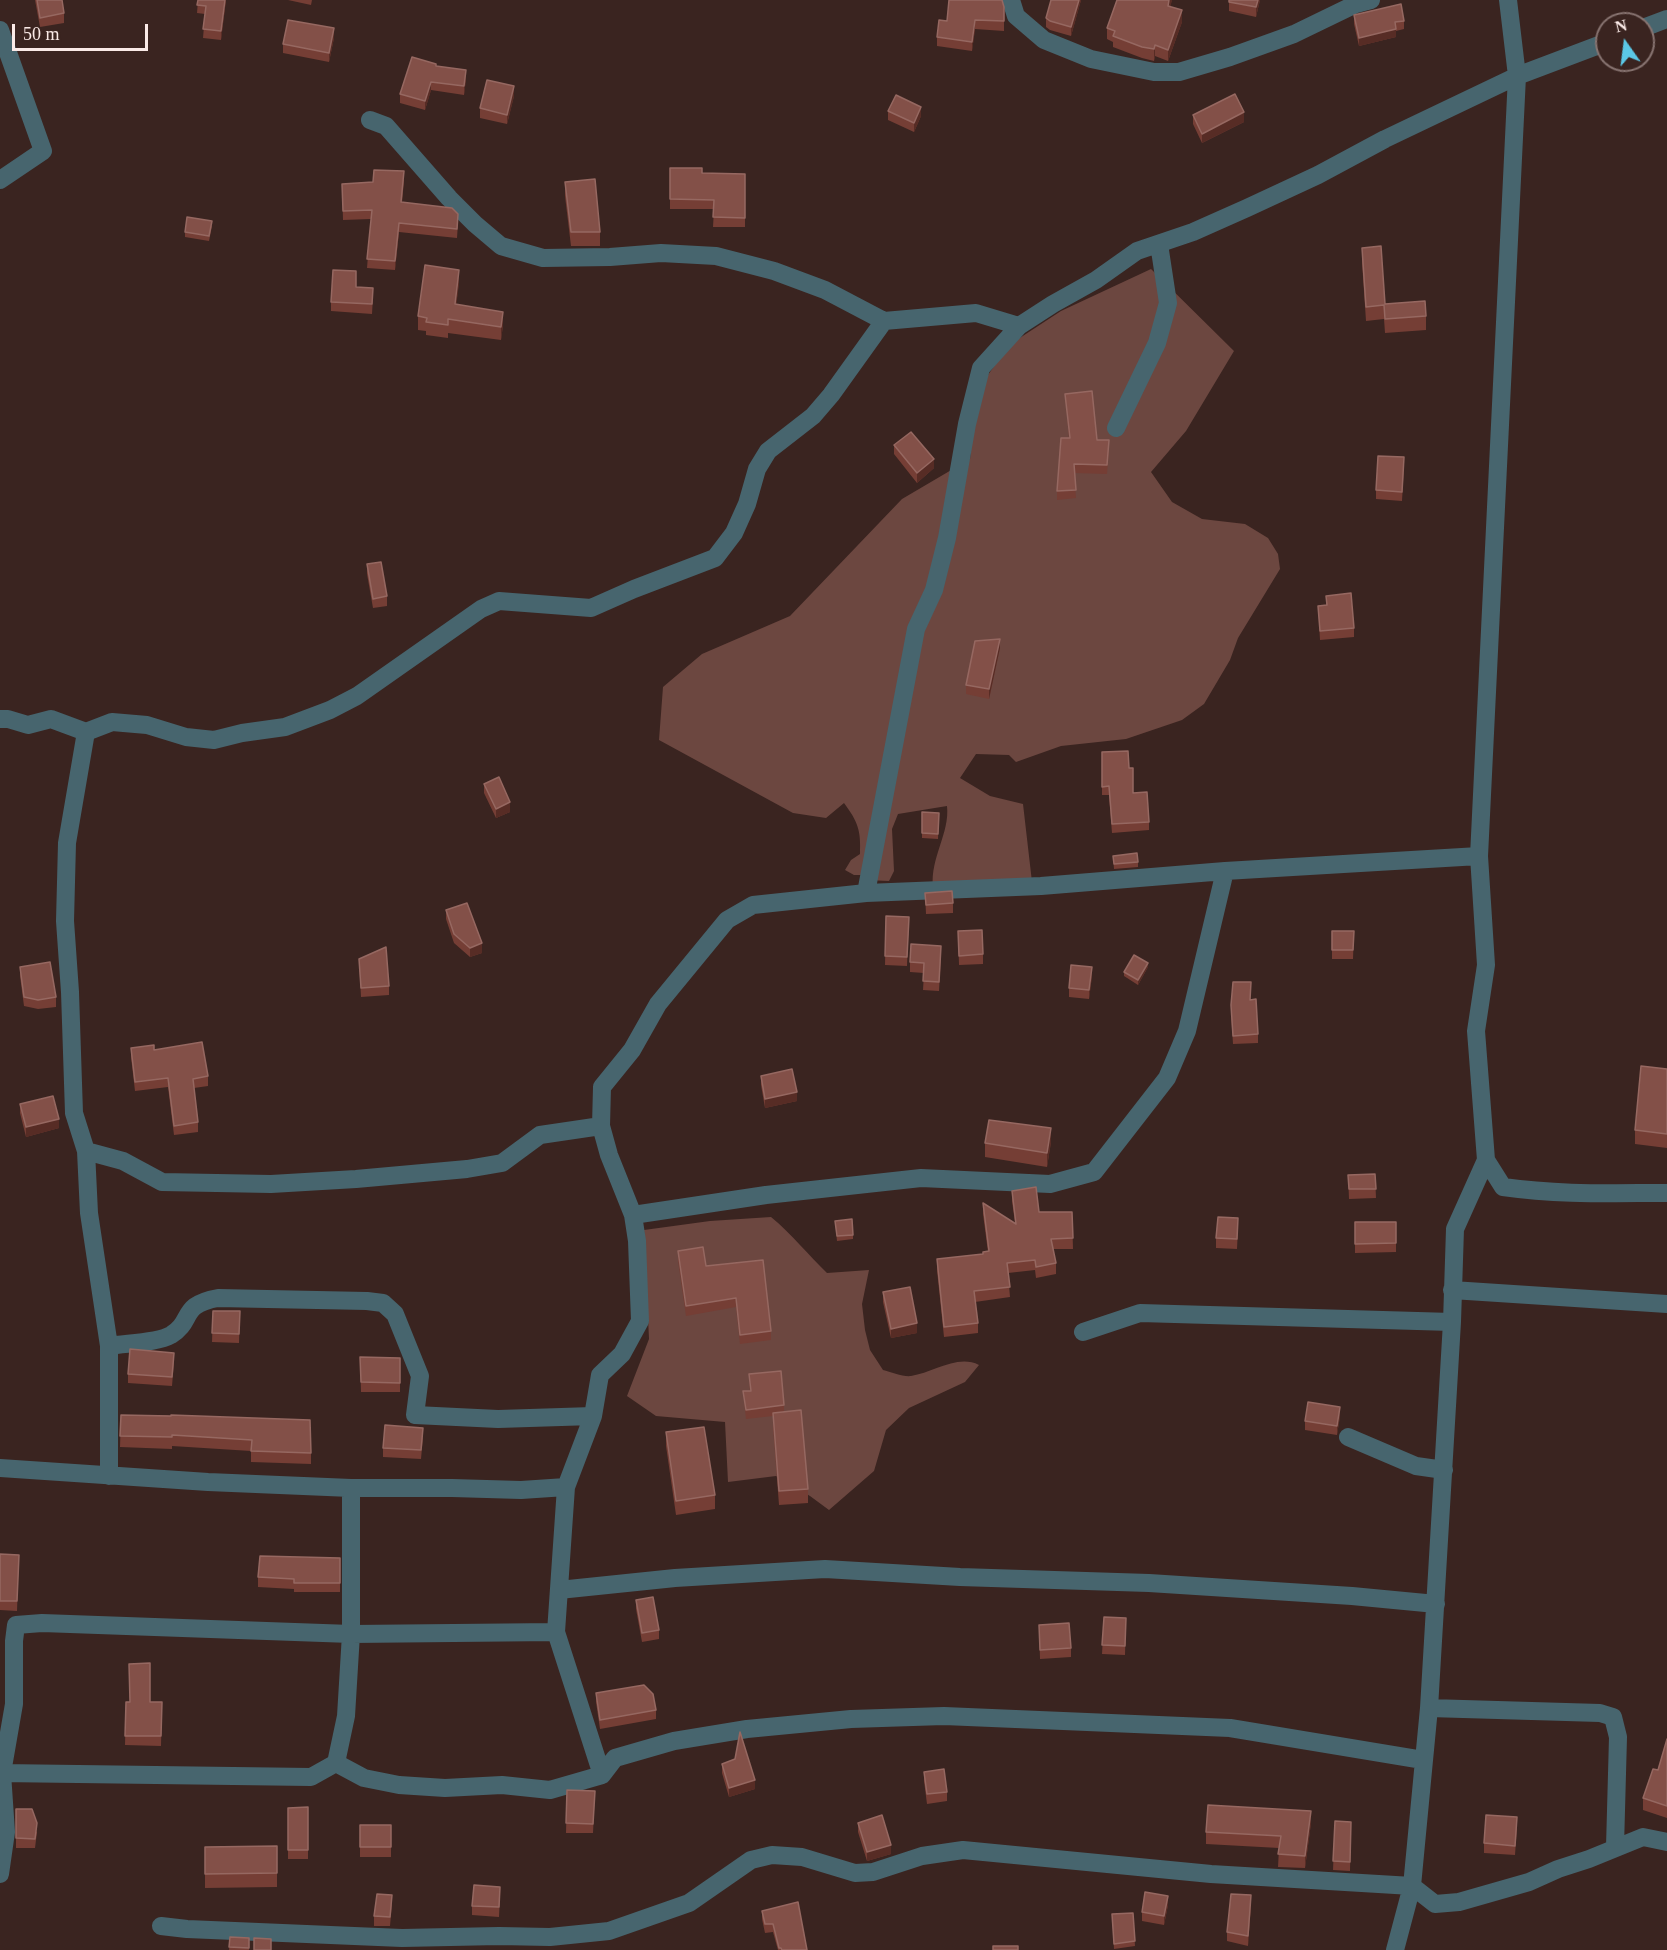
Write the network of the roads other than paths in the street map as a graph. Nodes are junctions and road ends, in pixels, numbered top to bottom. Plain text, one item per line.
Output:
1 (1011, 0) edge
2 (1371, 0) edge
3 (1508, 0) edge
4 (0, 30) edge
5 (1595, 47) edge
6 (1517, 76) junction
7 (370, 120) dead end
8 (0, 180) edge
9 (1159, 244) junction
10 (884, 321) junction
11 (1019, 326) junction
12 (1116, 428) dead end
13 (0, 719) edge
14 (86, 732) junction
15 (1479, 856) junction
16 (1225, 871) junction
17 (866, 893) junction
18 (602, 1126) junction
19 (86, 1151) junction
20 (1486, 1160) junction
21 (1667, 1193) edge
22 (633, 1215) junction
23 (1452, 1290) junction
24 (1667, 1304) edge
25 (1452, 1322) junction
26 (1083, 1332) dead end
27 (109, 1346) junction
28 (593, 1416) junction
29 (1348, 1437) dead end
30 (0, 1468) edge
31 (1444, 1470) junction
32 (109, 1476) junction
33 (566, 1487) junction
34 (351, 1488) junction
35 (560, 1590) junction
36 (1436, 1604) junction
37 (556, 1632) junction
38 (351, 1634) junction
39 (1429, 1708) junction
40 (1423, 1760) junction
41 (336, 1763) junction
42 (1, 1773) edge
43 (602, 1775) junction
44 (1667, 1842) edge
45 (1615, 1847) junction
46 (0, 1874) edge
47 (1412, 1886) junction
48 (161, 1926) dead end
49 (1395, 1950) edge

1 - 2 street
3 - 6 street
4 - 8 street
5 - 6 street
6 - 9 street
6 - 15 street
7 - 10 street
9 - 11 street
9 - 12 street
10 - 11 street
10 - 14 street
11 - 17 street
13 - 14 street
14 - 19 street
15 - 16 street
15 - 20 street
16 - 17 street
16 - 22 street
17 - 18 street
18 - 19 street
18 - 22 street
19 - 27 street
20 - 21 street
20 - 23 street
22 - 28 street
23 - 24 street
23 - 25 street
25 - 26 street
25 - 31 street
27 - 28 street
27 - 32 street
28 - 33 street
29 - 31 street
30 - 32 street
31 - 36 street
32 - 34 street
33 - 34 street
33 - 35 street
34 - 38 street
35 - 36 street
35 - 37 street
36 - 39 street
37 - 38 street
37 - 43 street
38 - 41 street
38 - 42 street
39 - 40 street
39 - 45 street
40 - 43 street
40 - 47 street
41 - 42 street
41 - 43 street
42 - 46 street
44 - 45 street
45 - 47 street
47 - 48 street
47 - 49 street

